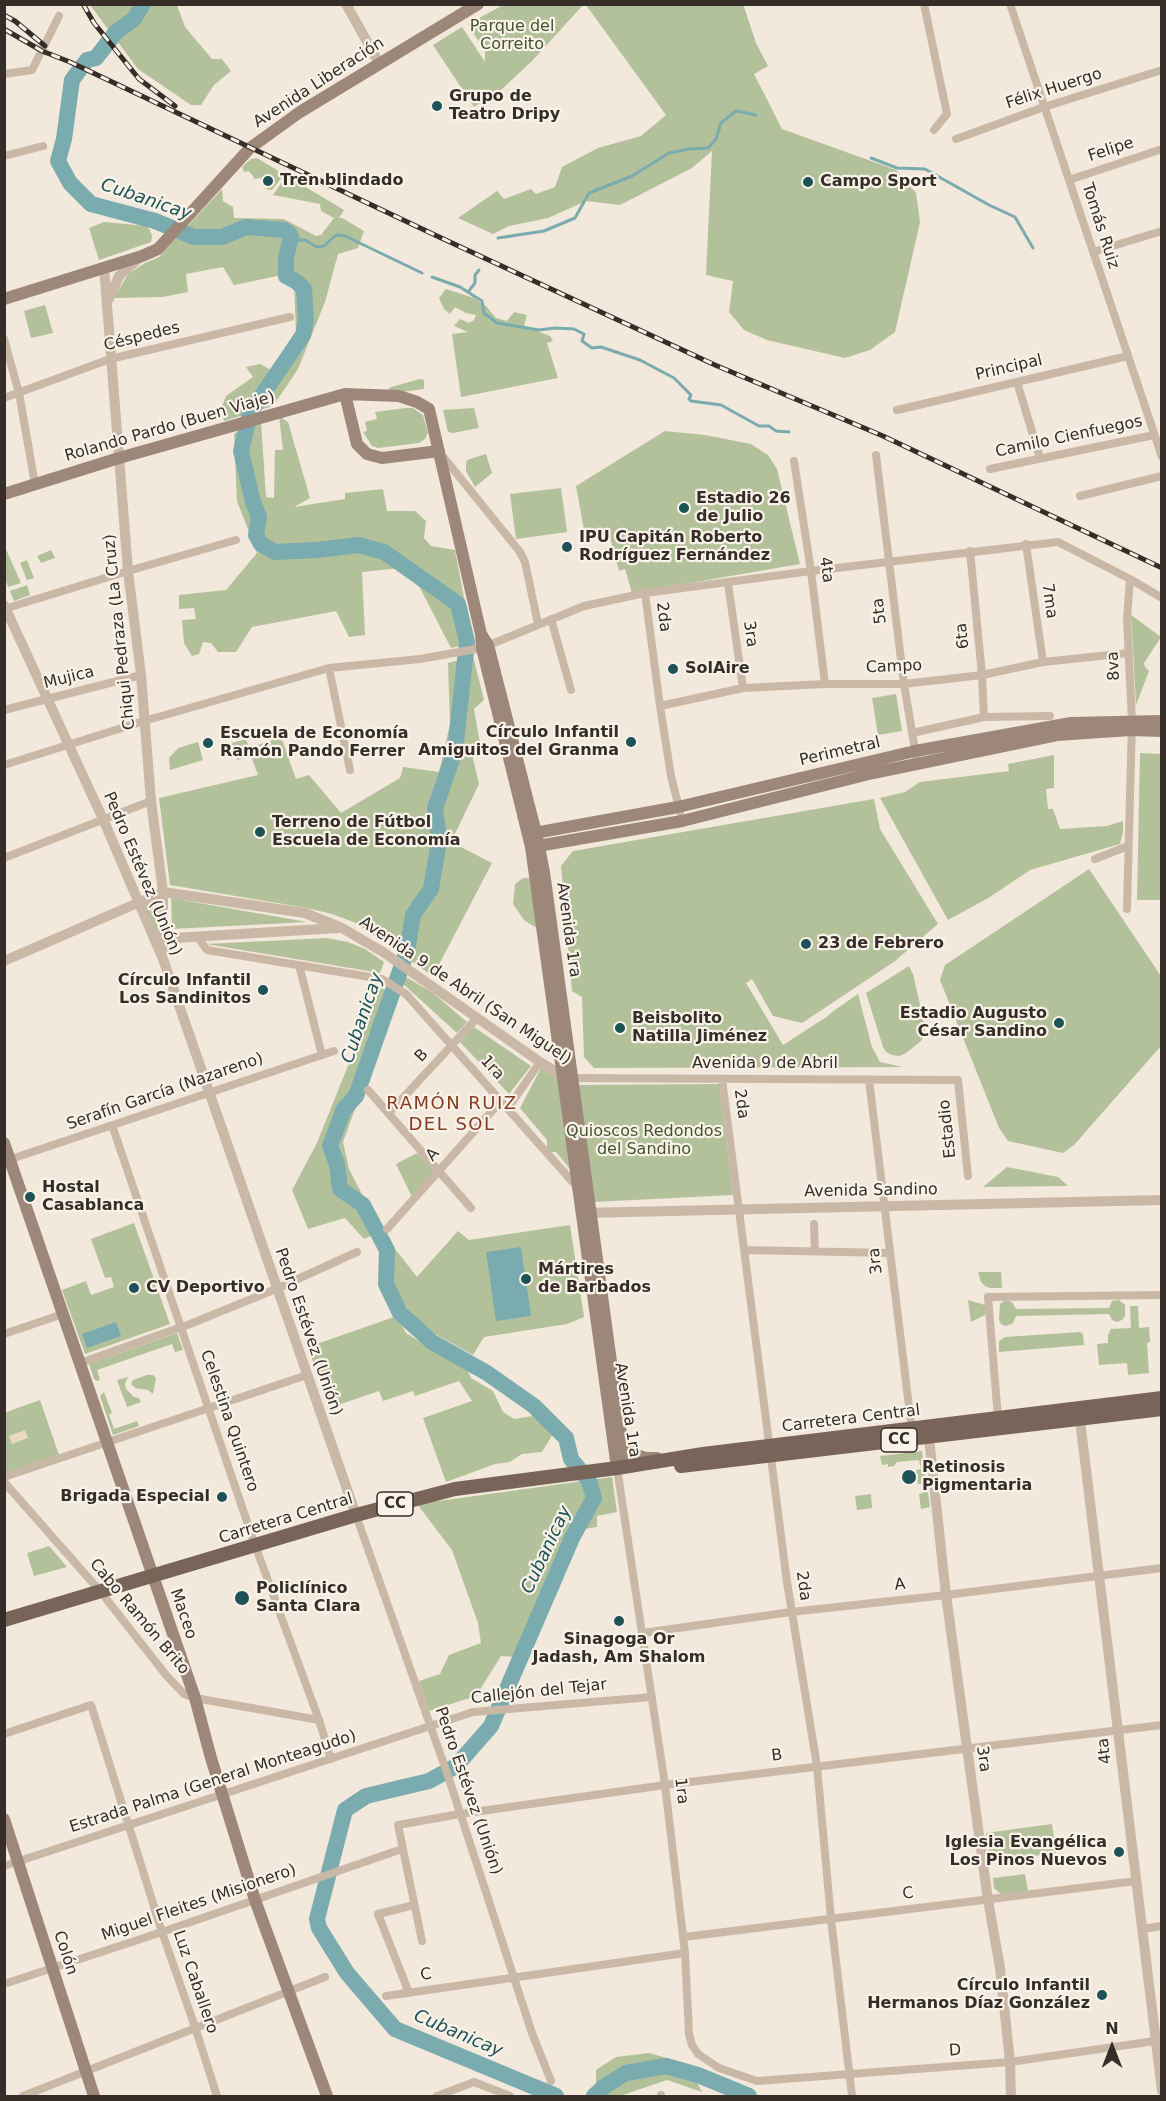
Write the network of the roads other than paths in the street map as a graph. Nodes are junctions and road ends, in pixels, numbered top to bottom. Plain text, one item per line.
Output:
1 (346, 4) edge
2 (478, 4) edge
3 (924, 4) edge
4 (1010, 4) edge
5 (59, 16) dead end
6 (379, 63) junction
7 (1161, 70) edge
8 (4, 74) edge
9 (1044, 107) junction
10 (934, 130) dead end
11 (956, 139) dead end
12 (43, 146) dead end
13 (1161, 149) edge
14 (4, 156) edge
15 (1069, 180) junction
16 (1161, 231) edge
17 (1093, 252) junction
18 (142, 256) junction
19 (104, 267) junction
20 (4, 299) edge
21 (108, 302) junction
22 (290, 317) dead end
23 (4, 339) edge
24 (1128, 356) junction
25 (110, 359) junction
26 (1017, 382) junction
27 (19, 393) junction
28 (345, 394) junction
29 (4, 398) edge
30 (429, 409) joint
31 (897, 410) dead end
32 (1154, 435) junction
33 (439, 451) junction
34 (876, 455) dead end
35 (1161, 457) edge
36 (119, 458) junction
37 (1040, 458) junction
38 (794, 461) dead end
39 (990, 469) dead end
40 (1161, 476) edge
41 (35, 484) junction
42 (4, 494) edge
43 (1080, 496) dead end
44 (236, 540) dead end
45 (1026, 544) junction
46 (970, 551) junction
47 (890, 562) junction
48 (128, 571) junction
49 (811, 571) junction
50 (1130, 579) junction
51 (728, 583) junction
52 (1143, 586) junction
53 (645, 593) junction
54 (1161, 598) edge
55 (1128, 601) junction
56 (5, 608) edge
57 (551, 619) junction
58 (538, 624) junction
59 (482, 644) junction
60 (1129, 654) junction
61 (1043, 662) junction
62 (328, 668) junction
63 (141, 675) junction
64 (982, 675) junction
65 (825, 684) junction
66 (904, 684) junction
67 (743, 688) junction
68 (571, 690) dead end
69 (47, 698) junction
70 (660, 706) junction
71 (4, 710) edge
72 (1050, 716) dead end
73 (984, 717) junction
74 (144, 721) junction
75 (1161, 721) edge
76 (1131, 725) junction
77 (1161, 731) edge
78 (912, 732) junction
79 (69, 744) junction
80 (916, 757) junction
81 (4, 765) edge
82 (350, 770) dead end
83 (151, 801) junction
84 (528, 805) junction
85 (678, 807) junction
86 (103, 819) junction
87 (682, 821) junction
88 (550, 830) junction
89 (532, 833) junction
90 (560, 842) junction
91 (1128, 846) junction
92 (535, 847) junction
93 (4, 858) edge
94 (1095, 860) dead end
95 (544, 872) junction
96 (164, 892) junction
97 (138, 903) junction
98 (1127, 909) dead end
99 (342, 928) junction
100 (197, 936) junction
101 (163, 943) junction
102 (163, 959) junction
103 (4, 961) edge
104 (299, 965) junction
105 (477, 1018) junction
106 (452, 1046) junction
107 (334, 1051) dead end
108 (322, 1055) junction
109 (540, 1062) junction
110 (567, 1077) junction
111 (722, 1079) junction
112 (869, 1080) junction
113 (958, 1080) joint
114 (368, 1090) dead end
115 (210, 1092) junction
116 (501, 1101) junction
117 (508, 1108) junction
118 (389, 1113) junction
119 (112, 1125) junction
120 (4, 1143) edge
121 (7, 1161) edge
122 (439, 1171) junction
123 (968, 1176) dead end
124 (578, 1189) junction
125 (1161, 1200) edge
126 (885, 1206) junction
127 (471, 1208) dead end
128 (739, 1209) junction
129 (586, 1212) junction
130 (814, 1224) dead end
131 (387, 1229) dead end
132 (745, 1250) junction
133 (814, 1251) junction
134 (357, 1252) dead end
135 (890, 1253) junction
136 (276, 1289) junction
137 (1161, 1295) edge
138 (63, 1314) junction
139 (181, 1327) junction
140 (4, 1334) edge
141 (80, 1363) junction
142 (307, 1375) junction
143 (1161, 1398) edge
144 (208, 1408) junction
145 (1161, 1409) edge
146 (1079, 1413) junction
147 (998, 1418) junction
148 (928, 1431) junction
149 (912, 1433) junction
150 (107, 1443) junction
151 (618, 1443) junction
152 (771, 1450) junction
153 (704, 1458) junction
154 (617, 1468) junction
155 (600, 1470) junction
156 (4, 1479) edge
157 (356, 1515) junction
158 (255, 1545) junction
159 (1161, 1568) edge
160 (152, 1575) junction
161 (1099, 1575) junction
162 (100, 1591) junction
163 (946, 1595) junction
164 (791, 1612) junction
165 (4, 1620) edge
166 (643, 1633) junction
167 (652, 1697) junction
168 (195, 1698) junction
169 (319, 1720) junction
170 (1161, 1725) edge
171 (431, 1726) junction
172 (1118, 1730) junction
173 (4, 1734) edge
174 (967, 1748) junction
175 (331, 1759) junction
176 (817, 1766) junction
177 (665, 1785) junction
178 (223, 1794) junction
179 (460, 1814) junction
180 (4, 1819) edge
181 (128, 1826) junction
182 (402, 1850) junction
183 (18, 1862) junction
184 (4, 1866) edge
185 (1136, 1881) junction
186 (255, 1900) junction
187 (988, 1900) junction
188 (414, 1905) junction
189 (831, 1919) junction
190 (1161, 1926) edge
191 (1142, 1929) junction
192 (162, 1932) junction
193 (684, 1937) junction
194 (422, 1941) dead end
195 (685, 1953) junction
196 (52, 1968) junction
197 (325, 1977) dead end
198 (514, 1978) junction
199 (4, 1984) edge
200 (290, 1991) junction
201 (409, 1993) junction
202 (386, 1996) dead end
203 (195, 2027) junction
204 (1155, 2041) junction
205 (1159, 2054) edge
206 (1010, 2062) junction
207 (85, 2070) junction
208 (850, 2074) junction
209 (551, 2081) dead end
210 (757, 2081) joint
211 (1161, 2091) edge
212 (442, 2096) edge
213 (23, 2097) edge
214 (94, 2097) edge
215 (217, 2097) edge
216 (327, 2097) edge
217 (510, 2097) edge
218 (852, 2097) edge
219 (1011, 2097) edge

1 - 6 street
2 - 6 main road, Avenida Liberación
3 - 10 street
4 - 9 street, Tomás Ruiz
5 - 8 street
6 - 18 main road, Avenida Liberación
7 - 9 street, Félix Huergo
9 - 11 street, Félix Huergo
9 - 15 street, Tomás Ruiz
12 - 14 street
13 - 15 street, Felipe
15 - 17 street, Tomás Ruiz
16 - 17 street
17 - 24 street, Tomás Ruiz
18 - 19 main road, Avenida Liberación
18 - 21 street, Chiqui Pedraza (La Cruz)
19 - 20 main road, Avenida Liberación
19 - 21 street, Chiqui Pedraza (La Cruz)
21 - 25 street, Chiqui Pedraza (La Cruz)
22 - 25 street, Céspedes
23 - 27 street
24 - 26 street, Principal
24 - 32 street, Tomás Ruiz
25 - 27 street, Céspedes
25 - 36 street, Chiqui Pedraza (La Cruz)
26 - 31 street, Principal
26 - 37 street
27 - 29 street, Céspedes
27 - 41 street
28 - 30 main road, Rolando Pardo (Buen Viaje)
28 - 33 main road
28 - 36 main road, Rolando Pardo (Buen Viaje)
30 - 33 main road, Avenida 1ra
32 - 35 street, Tomás Ruiz
32 - 37 street, Camilo Cienfuegos
33 - 58 street
33 - 59 main road, Avenida 1ra
34 - 47 street, 5ta
36 - 41 main road, Rolando Pardo (Buen Viaje)
36 - 48 street, Chiqui Pedraza (La Cruz)
37 - 39 street, Camilo Cienfuegos
38 - 49 street, 4ta
40 - 43 street
41 - 42 main road, Rolando Pardo (Buen Viaje)
44 - 48 street
45 - 46 street
45 - 50 street
45 - 61 street, 7ma
46 - 47 street
46 - 64 street, 6ta
47 - 49 street
47 - 66 street, 5ta
48 - 56 street
48 - 63 street, Chiqui Pedraza (La Cruz)
49 - 51 street
49 - 65 street, 4ta
50 - 52 street
50 - 55 street, 8va
51 - 53 street
51 - 67 street, 3ra
52 - 54 street
52 - 55 street
53 - 57 street
53 - 70 street, 2da
55 - 60 street, 8va
56 - 69 street, Pedro Estévez (Unión)
57 - 58 street
57 - 68 street
58 - 59 street
59 - 62 street
59 - 84 main road, Avenida 1ra
59 - 89 main road, Avenida 1ra
60 - 61 street, Campo
60 - 76 street, 8va
61 - 64 street, Campo
62 - 74 street
62 - 82 street
63 - 69 street, Mujica
63 - 74 street, Chiqui Pedraza (La Cruz)
64 - 66 street, Campo
64 - 73 street, 6ta
65 - 66 street, Campo
65 - 67 street, Campo
66 - 78 street, 5ta
67 - 70 street, Campo
69 - 71 street, Mujica
69 - 79 street, Pedro Estévez (Unión)
70 - 85 street, 2da
72 - 73 street
73 - 78 street
74 - 79 street
74 - 83 street, Chiqui Pedraza (La Cruz)
75 - 76 main road, Perimetral
76 - 77 main road, Perimetral
76 - 80 main road, Perimetral
76 - 91 street, 8va
78 - 80 street, 5ta
79 - 81 street
79 - 86 street, Pedro Estévez (Unión)
80 - 85 main road, Perimetral
80 - 87 main road, Perimetral
83 - 86 street
83 - 96 street, Chiqui Pedraza (La Cruz)
84 - 88 main road
84 - 89 main road, Avenida 1ra
85 - 87 street, 2da
85 - 88 main road, Perimetral
86 - 93 street
86 - 97 street, Pedro Estévez (Unión)
87 - 90 main road, Perimetral
88 - 89 main road, Perimetral
89 - 92 main road, Avenida 1ra
90 - 92 main road, Perimetral
90 - 95 main road
91 - 94 street
91 - 98 street, 8va
92 - 95 main road, Avenida 1ra
92 - 110 main road, Avenida 1ra
95 - 110 main road, Avenida 1ra
96 - 97 street
96 - 99 street, Avenida 9 de Abril (San Miguel)
96 - 101 street, Chiqui Pedraza (La Cruz)
97 - 102 street, Pedro Estévez (Unión)
97 - 103 street
99 - 100 street, Avenida 9 de Abril (San Miguel)
99 - 105 street, Avenida 9 de Abril (San Miguel)
100 - 101 street, Avenida 9 de Abril (San Miguel)
100 - 104 street
101 - 102 street, Chiqui Pedraza (La Cruz)
102 - 115 street, Pedro Estévez (Unión)
104 - 106 street, 1ra
104 - 108 street
105 - 106 street, B
105 - 109 street, Avenida 9 de Abril (San Miguel)
106 - 116 street, 1ra
106 - 118 street, B
107 - 108 street, Serafín García (Nazareno)
108 - 115 street, Serafín García (Nazareno)
109 - 110 street, Avenida 9 de Abril (San Miguel)
109 - 117 street
110 - 111 street, Avenida 9 de Abril
110 - 124 main road, Avenida 1ra
110 - 129 main road, Avenida 1ra
111 - 112 street, Avenida 9 de Abril
111 - 128 street, 2da
112 - 113 street, Avenida 9 de Abril
112 - 126 street, 3ra
113 - 123 street, Estadio
114 - 118 street
115 - 119 street, Serafín García (Nazareno)
115 - 136 street, Pedro Estévez (Unión)
116 - 117 street, 1ra
116 - 122 street, A
117 - 124 street, 1ra
118 - 122 street
119 - 121 street, Serafín García (Nazareno)
119 - 139 street, Celestina Quintero
120 - 121 main road, Maceo
121 - 138 main road, Maceo
122 - 127 street
122 - 131 street, A
124 - 129 main road, Avenida 1ra
125 - 126 street, Avenida Sandino
126 - 128 street, Avenida Sandino
126 - 135 street, 3ra
128 - 129 street, Avenida Sandino
128 - 132 street, 2da
129 - 151 main road, Avenida 1ra
130 - 133 street
132 - 133 street
132 - 152 street, 2da
133 - 135 street
134 - 136 street
135 - 149 street, 3ra
136 - 139 street
136 - 142 street, Pedro Estévez (Unión)
137 - 147 street
138 - 140 street
138 - 141 main road, Maceo
139 - 141 street
139 - 144 street, Celestina Quintero
141 - 150 main road, Maceo
142 - 144 street
142 - 157 street, Pedro Estévez (Unión)
143 - 146 main road, Carretera Central / CC
144 - 150 street
144 - 158 street, Celestina Quintero
145 - 146 main road, Carretera Central / CC
146 - 147 main road, Carretera Central / CC
146 - 148 main road, Carretera Central / CC
146 - 161 street, 4ta
147 - 148 main road, Carretera Central / CC
148 - 149 main road, Carretera Central / CC
148 - 163 street, 3ra
149 - 152 main road, Carretera Central / CC
150 - 156 street
150 - 160 main road, Maceo
151 - 153 main road
151 - 154 main road, Avenida 1ra
151 - 155 main road
152 - 153 main road, Carretera Central / CC
152 - 164 street, 2da
153 - 154 main road, Carretera Central / CC
154 - 155 main road, Carretera Central / CC
154 - 166 street, 1ra
155 - 157 main road, Carretera Central / CC
156 - 162 street, Cabo Ramón Brito
157 - 158 main road, Carretera Central / CC
157 - 171 street, Pedro Estévez (Unión)
158 - 160 main road, Carretera Central / CC
158 - 169 street, Celestina Quintero
159 - 161 street, A
160 - 162 main road, Carretera Central / CC
160 - 168 main road, Maceo
161 - 163 street, A
161 - 172 street, 4ta
162 - 165 main road, Carretera Central / CC
162 - 168 street, Cabo Ramón Brito
163 - 164 street, A
163 - 174 street, 3ra
164 - 166 street, A
164 - 176 street, 2da
166 - 167 street, 1ra
167 - 171 street, Callejón del Tejar
167 - 177 street, 1ra
168 - 169 street, Cabo Ramón Brito
168 - 178 main road, Maceo
169 - 175 street, Celestina Quintero
170 - 172 street, B
171 - 175 street, Estrada Palma (General Monteagudo)
171 - 179 street, Pedro Estévez (Unión)
172 - 174 street, B
172 - 185 street, 4ta
173 - 181 street, Luz Caballero
174 - 176 street, B
174 - 187 street, 3ra
175 - 178 street, Estrada Palma (General Monteagudo)
176 - 177 street, B
176 - 189 street, 2da
177 - 179 street, B
177 - 193 street, 1ra
178 - 181 street, Estrada Palma (General Monteagudo)
178 - 186 main road, Maceo
179 - 182 street, B
179 - 198 street, Pedro Estévez (Unión)
180 - 183 main road, Colón
181 - 183 street, Estrada Palma (General Monteagudo)
181 - 192 street, Luz Caballero
182 - 186 street, Miguel Fleites (Misionero)
182 - 188 street
183 - 184 street, Estrada Palma (General Monteagudo)
183 - 196 main road, Colón
185 - 187 street, C
185 - 191 street, 4ta
186 - 192 street, Miguel Fleites (Misionero)
186 - 200 main road, Maceo
187 - 189 street, C
187 - 206 street, 3ra
188 - 194 street
188 - 201 street
189 - 193 street, C
189 - 208 street, 2da
190 - 191 street
191 - 204 street, 4ta
192 - 196 street, Miguel Fleites (Misionero)
192 - 203 street, Luz Caballero
193 - 195 street, 1ra
195 - 198 street, C
195 - 210 street, 1ra
196 - 199 street, Miguel Fleites (Misionero)
196 - 207 main road, Colón
197 - 200 street
198 - 201 street, C
198 - 209 street, Pedro Estévez (Unión)
200 - 203 street
200 - 216 main road, Maceo
201 - 202 street, C
203 - 207 street
203 - 215 street, Luz Caballero
204 - 205 street, 4ta
204 - 206 street, D
205 - 211 street, 4ta
206 - 208 street, D
206 - 219 street, 3ra
207 - 213 street
207 - 214 main road, Colón
208 - 210 street, D
208 - 218 street, 2da
212 - 217 street

